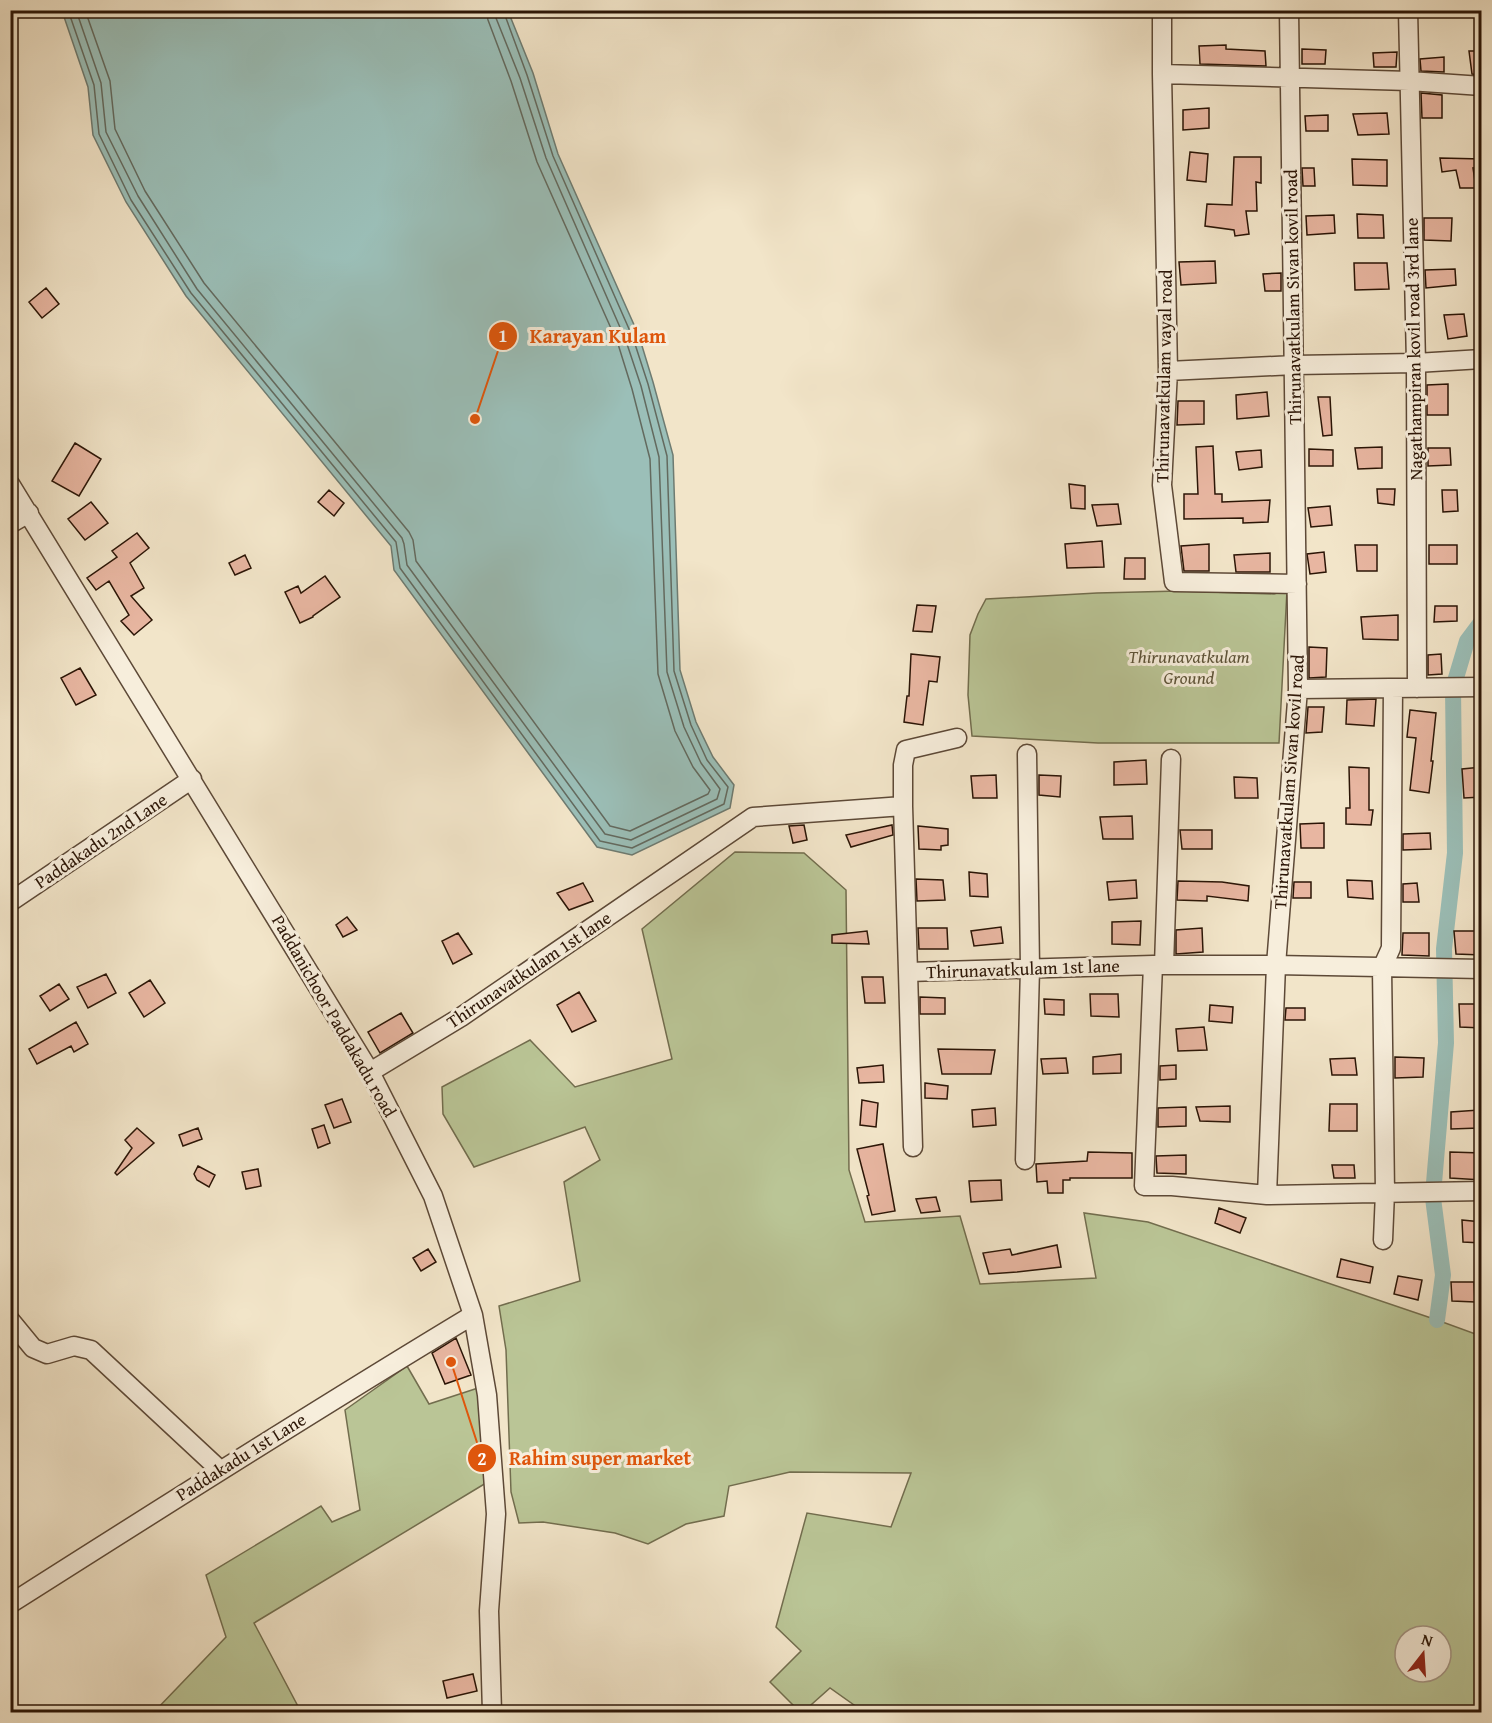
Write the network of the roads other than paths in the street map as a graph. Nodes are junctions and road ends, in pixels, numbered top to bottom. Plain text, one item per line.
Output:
1 (1162, 10) edge
2 (1289, 10) edge
3 (1408, 10) edge
4 (1162, 74) junction
5 (1290, 77) junction
6 (1409, 81) junction
7 (1482, 86) edge
8 (1482, 359) edge
9 (1416, 363) junction
10 (1294, 365) junction
11 (1168, 371) junction
12 (10, 484) edge
13 (29, 513) junction
14 (10, 524) edge
15 (1298, 584) junction
16 (1482, 687) edge
17 (1393, 688) junction
18 (1417, 688) junction
19 (1298, 689) junction
20 (957, 738) dead end
21 (1027, 754) dead end
22 (1171, 759) dead end
23 (192, 779) junction
24 (903, 806) junction
25 (10, 902) edge
26 (1276, 964) junction
27 (1159, 965) junction
28 (1030, 968) junction
29 (1382, 968) junction
30 (1482, 969) edge
31 (908, 972) junction
32 (370, 1072) junction
33 (913, 1147) dead end
34 (1025, 1160) dead end
35 (1482, 1191) edge
36 (1385, 1192) junction
37 (1267, 1195) junction
38 (1383, 1240) dead end
39 (473, 1315) junction
40 (10, 1320) edge
41 (220, 1470) junction
42 (10, 1604) edge
43 (492, 1713) edge

1 - 4 street, Thirunavatkulam vayal road
2 - 5 street, Thirunavatkulam Sivan kovil road
3 - 6 street, Nagathampiran kovil road 3rd lane
4 - 5 street
4 - 11 street, Thirunavatkulam vayal road
5 - 6 street
5 - 10 street, Thirunavatkulam Sivan kovil road
6 - 7 street
6 - 9 street, Nagathampiran kovil road 3rd lane
8 - 9 street
9 - 10 street
9 - 18 street, Nagathampiran kovil road 3rd lane
10 - 11 street
10 - 15 street, Thirunavatkulam Sivan kovil road
11 - 15 street, Thirunavatkulam vayal road
12 - 13 street, Paddanichoor Paddakadu road
13 - 14 street
13 - 23 street, Paddanichoor Paddakadu road
15 - 19 street, Thirunavatkulam Sivan kovil road
16 - 18 street
17 - 18 street
17 - 19 street
17 - 29 street
19 - 26 street, Thirunavatkulam Sivan kovil road
20 - 24 street
21 - 28 street
22 - 27 street
23 - 25 street, Paddakadu 2nd Lane
23 - 32 street, Paddanichoor Paddakadu road
24 - 31 street, Thirunavatkulam 1st lane
24 - 32 street, Thirunavatkulam 1st lane
26 - 27 street, Thirunavatkulam 1st lane
26 - 29 street, Thirunavatkulam 1st lane
26 - 37 street, Thirunavatkulam Sivan kovil road
27 - 28 street, Thirunavatkulam 1st lane
27 - 37 street
28 - 31 street, Thirunavatkulam 1st lane
28 - 34 street
29 - 30 street, Thirunavatkulam 1st lane
29 - 36 street
31 - 33 street
32 - 39 street, Paddanichoor Paddakadu road
35 - 36 street
36 - 37 street
36 - 38 street
39 - 41 street, Paddakadu 1st Lane
39 - 43 street, Paddanichoor Paddakadu road
40 - 41 street
41 - 42 street, Paddakadu 1st Lane

